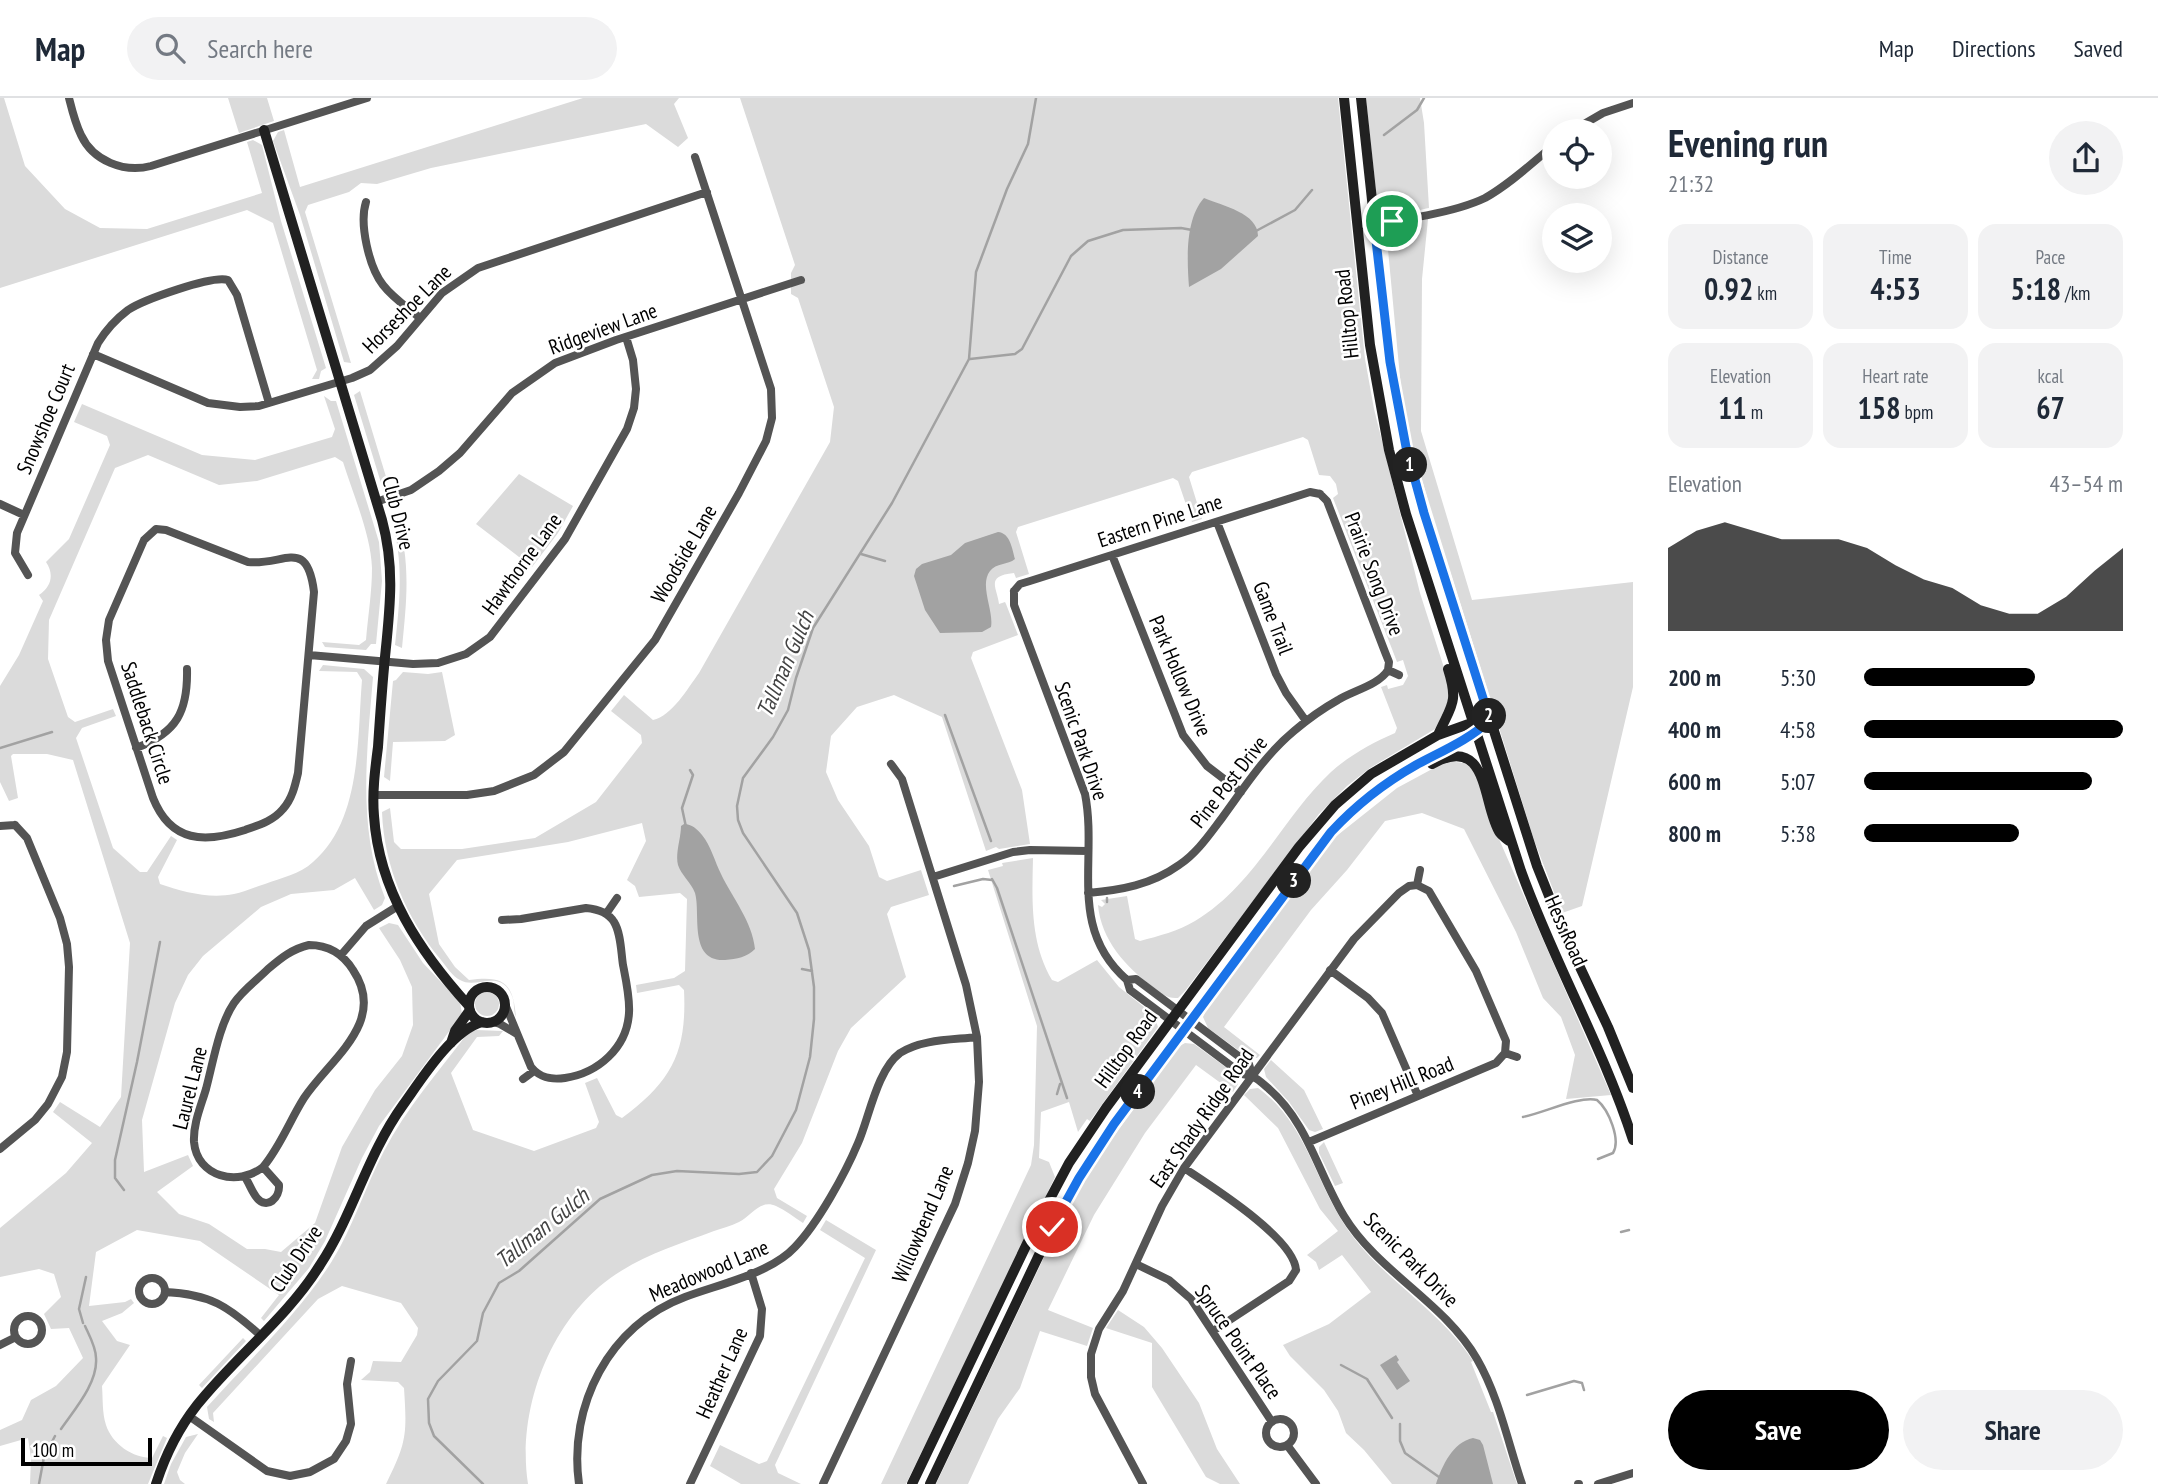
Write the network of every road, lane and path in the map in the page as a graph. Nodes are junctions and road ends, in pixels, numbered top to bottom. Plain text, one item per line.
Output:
1 (69, 98) edge
2 (367, 98) edge
3 (1344, 98) edge
4 (1361, 98) edge
5 (1633, 103) edge
6 (1593, 119) edge
7 (264, 130) junction
8 (1542, 154) edge
9 (695, 157) dead end
10 (707, 192) junction
11 (366, 202) dead end
12 (1374, 223) junction
13 (1357, 226) junction
14 (801, 280) dead end
15 (742, 300) junction
16 (420, 318) junction
17 (626, 337) junction
18 (93, 354) junction
19 (340, 382) junction
20 (269, 403) junction
21 (1324, 484) dead end
22 (1320, 494) junction
23 (376, 502) junction
24 (0, 504) edge
25 (24, 515) junction
26 (149, 519) dead end
27 (1217, 522) junction
28 (154, 530) junction
29 (305, 549) dead end
30 (1112, 555) junction
31 (300, 558) junction
32 (28, 575) dead end
33 (1428, 582) junction
34 (1005, 587) dead end
35 (1014, 591) junction
36 (309, 655) junction
37 (385, 661) junction
38 (187, 669) dead end
39 (1388, 670) junction
40 (1399, 675) dead end
41 (1490, 720) junction
42 (1306, 721) junction
43 (1472, 722) junction
44 (1476, 734) junction
45 (1438, 735) junction
46 (136, 748) junction
47 (891, 764) dead end
48 (1379, 789) junction
49 (1241, 792) junction
50 (374, 795) junction
51 (0, 826) edge
52 (1511, 843) junction
53 (1088, 851) junction
54 (1420, 870) dead end
55 (933, 877) junction
56 (1417, 885) junction
57 (1088, 893) junction
58 (617, 898) dead end
59 (398, 906) junction
60 (606, 914) junction
61 (502, 919) dead end
62 (341, 955) junction
63 (1330, 970) junction
64 (1127, 980) junction
65 (452, 984) junction
66 (478, 989) junction
67 (506, 1004) junction
68 (469, 1008) junction
69 (1178, 1010) junction
70 (1191, 1020) junction
71 (1171, 1021) junction
72 (487, 1022) junction
73 (1183, 1030) junction
74 (517, 1034) junction
75 (977, 1037) junction
76 (451, 1043) junction
77 (1506, 1053) junction
78 (1517, 1057) dead end
79 (534, 1071) junction
80 (1252, 1075) junction
81 (523, 1079) dead end
82 (1633, 1088) edge
83 (1418, 1096) junction
84 (1633, 1140) edge
85 (1309, 1142) junction
86 (0, 1149) edge
87 (263, 1167) junction
88 (1184, 1168) junction
89 (245, 1177) junction
90 (1136, 1264) junction
91 (1296, 1270) junction
92 (1307, 1272) dead end
93 (751, 1273) junction
94 (165, 1292) dead end
95 (1213, 1331) junction
96 (16, 1336) dead end
97 (261, 1336) junction
98 (0, 1345) edge
99 (351, 1362) dead end
100 (189, 1416) junction
101 (1272, 1422) junction
102 (1287, 1445) junction
103 (1633, 1473) edge
104 (156, 1484) edge
105 (579, 1484) edge
106 (690, 1484) edge
107 (823, 1484) edge
108 (912, 1484) edge
109 (930, 1484) edge
110 (1143, 1484) edge
111 (1316, 1484) edge
112 (1522, 1484) edge
113 (1598, 1484) edge

1 - 7 street
2 - 7 street
3 - 13 main road, Hilltop Road
4 - 12 main road, Hilltop Road
5 - 6 street
7 - 19 main road, Club Drive
8 - 12 street
9 - 10 street, Woodside Lane
10 - 15 street, Woodside Lane
10 - 16 street, Horseshoe Lane
11 - 16 street
12 - 13 street
12 - 41 main road, Hilltop Road
13 - 33 main road, Hilltop Road
14 - 15 street, Ridgeview Lane
15 - 17 street, Ridgeview Lane
15 - 50 street, Woodside Lane
16 - 19 street, Horseshoe Lane
17 - 23 street, Ridgeview Lane
17 - 37 street, Hawthorne Lane
18 - 20 street, Horseshoe Lane
18 - 20 street, Snowshoe Court
18 - 25 street, Snowshoe Court
19 - 20 street, Horseshoe Lane
19 - 23 main road, Club Drive
21 - 22 street
22 - 27 street, Eastern Pine Lane
22 - 39 street, Prairie Song Drive
23 - 37 main road, Club Drive
24 - 25 street
25 - 32 street, Snowshoe Court
26 - 28 street
27 - 30 street, Eastern Pine Lane
27 - 42 street, Game Trail
28 - 31 street
28 - 46 street, Saddleback Circle
29 - 31 street
30 - 35 street, Eastern Pine Lane
30 - 49 street, Park Hollow Drive
31 - 36 street, Saddleback Circle
33 - 43 main road, Hilltop Road
33 - 45 main road
34 - 35 street
35 - 53 street, Scenic Park Drive
36 - 37 street, Hawthorne Lane
36 - 46 street, Saddleback Circle
37 - 50 main road, Club Drive
38 - 46 street
39 - 40 street
39 - 42 street, Pine Post Drive
41 - 43 main road, Hilltop Road
41 - 44 main road, Hilltop Road
41 - 82 main road, Hess Road
42 - 49 street, Pine Post Drive
43 - 44 main road, Hilltop Road
43 - 45 main road, Hilltop Road
44 - 48 main road, Hilltop Road
44 - 52 main road, Hess Road
45 - 69 main road, Hilltop Road
47 - 55 street, Willowbend Lane
48 - 52 main road
48 - 70 main road, Hilltop Road
49 - 57 street, Pine Post Drive
50 - 59 main road, Club Drive
51 - 86 street
52 - 84 main road, Hess Road
53 - 55 street
53 - 57 street, Scenic Park Drive
54 - 56 street
55 - 75 street, Willowbend Lane
56 - 63 street, East Shady Ridge Road
56 - 77 street
57 - 64 street, Scenic Park Drive
58 - 60 street
59 - 62 street
59 - 65 main road, Club Drive
60 - 61 street
60 - 79 street
62 - 87 street
62 - 89 street, Laurel Lane
63 - 80 street, East Shady Ridge Road
63 - 83 street
64 - 69 street, Scenic Park Drive
64 - 71 street, Scenic Park Drive
65 - 66 main road
65 - 68 main road, Club Drive
66 - 67 main road
66 - 68 main road
67 - 72 main road
67 - 74 street
68 - 72 main road
68 - 76 main road, Club Drive
69 - 70 street, Scenic Park Drive
69 - 71 main road, Hilltop Road
70 - 73 main road, Hilltop Road
70 - 80 street, Scenic Park Drive
71 - 73 street, Scenic Park Drive
71 - 108 main road, Hilltop Road
72 - 74 street
72 - 76 main road, Club Drive
73 - 80 street, Scenic Park Drive
73 - 109 main road, Hilltop Road
74 - 79 street
75 - 93 street, Meadowood Lane
75 - 107 street, Willowbend Lane
76 - 97 main road, Club Drive
77 - 78 street
77 - 83 street, Piney Hill Road
79 - 81 street
80 - 85 street, Scenic Park Drive
80 - 88 street, East Shady Ridge Road
83 - 85 street, Piney Hill Road
85 - 112 street, Scenic Park Drive
87 - 89 street
87 - 89 street
88 - 90 street, East Shady Ridge Road
88 - 91 street
90 - 95 street, Spruce Point Place
90 - 110 street, East Shady Ridge Road
91 - 92 street
91 - 95 street
93 - 105 street, Meadowood Lane
93 - 106 street, Heather Lane
94 - 97 street
95 - 101 street, Spruce Point Place
96 - 98 street
97 - 100 main road, Club Drive
99 - 100 street
100 - 104 main road, Club Drive
101 - 102 street, Spruce Point Place
101 - 102 street, Spruce Point Place
102 - 111 street, Spruce Point Place
103 - 113 street

